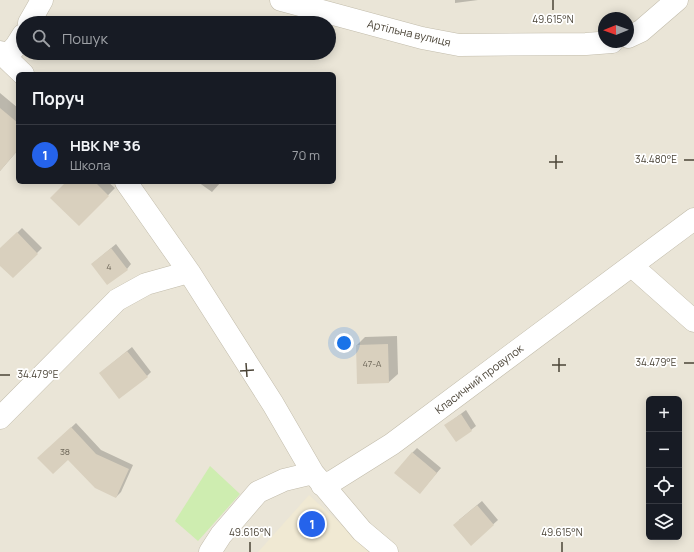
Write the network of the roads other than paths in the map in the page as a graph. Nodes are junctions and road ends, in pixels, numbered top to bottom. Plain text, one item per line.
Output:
1 (42, 0) edge
2 (281, 0) edge
3 (677, 0) edge
4 (33, 16) edge
5 (634, 34) edge
6 (598, 43) edge
7 (16, 46) edge
8 (3, 54) edge
9 (21, 72) edge
10 (127, 184) edge
11 (694, 219) edge
12 (632, 266) junction
13 (189, 272) junction
14 (694, 322) edge
15 (0, 418) edge
16 (317, 479) junction
17 (210, 552) edge
18 (386, 552) edge

1 - 4 street
2 - 6 street, Артільна вулиця
3 - 5 street
7 - 8 street
8 - 9 street
10 - 13 street
11 - 12 street, Класичний провулок
12 - 14 street
12 - 16 street, Класичний провулок
13 - 15 street
13 - 16 street
16 - 17 street, Класичний провулок
16 - 18 street

